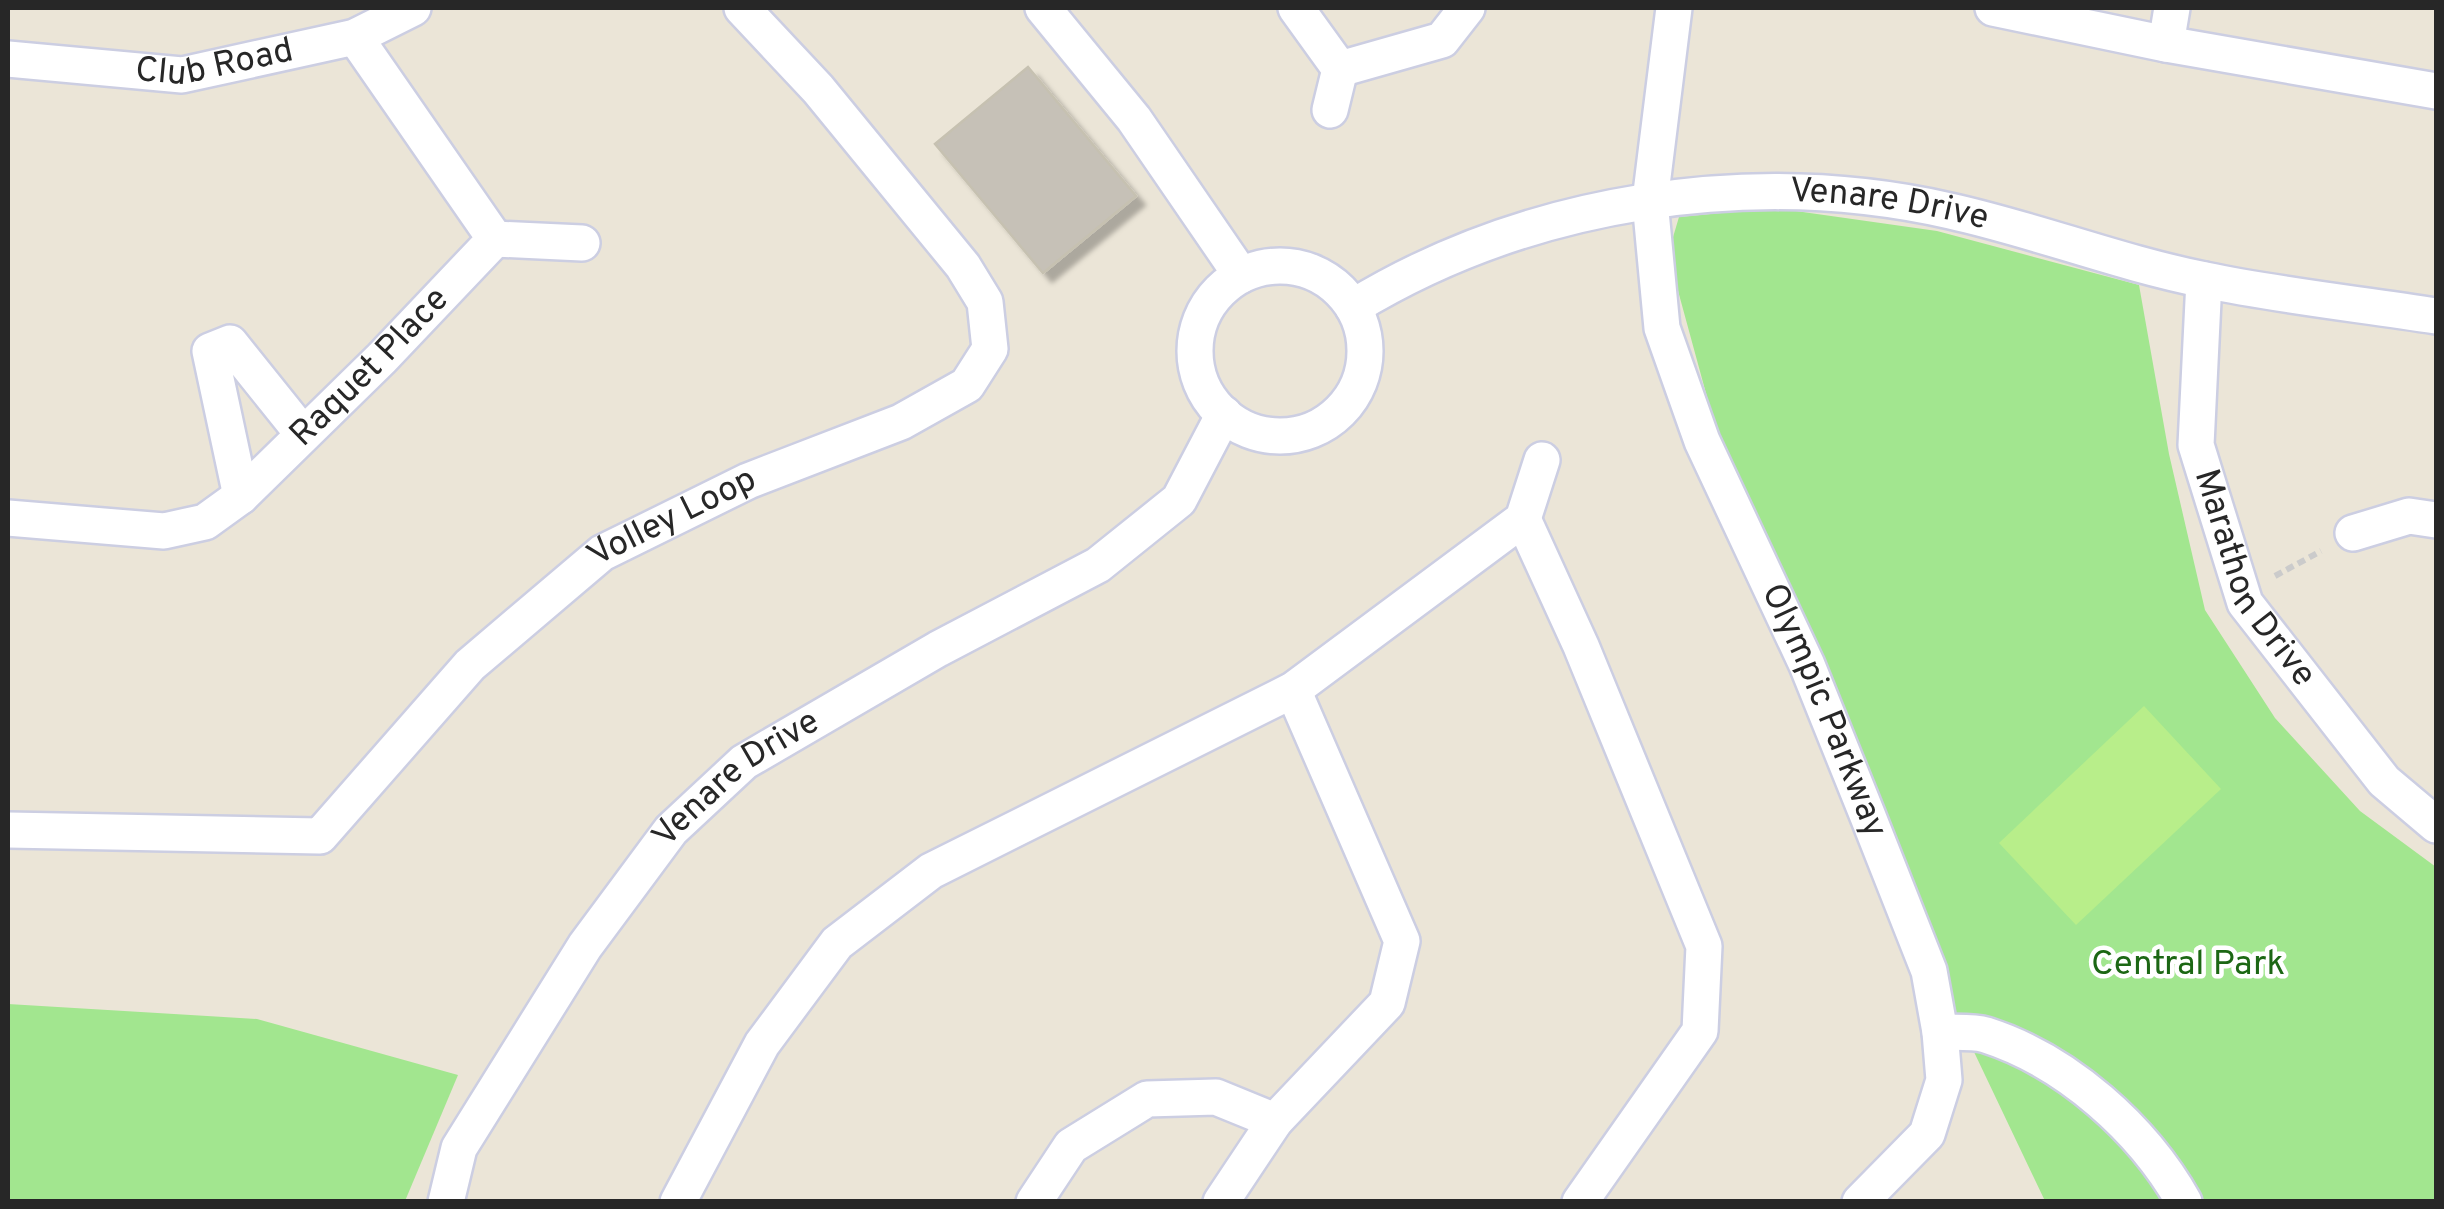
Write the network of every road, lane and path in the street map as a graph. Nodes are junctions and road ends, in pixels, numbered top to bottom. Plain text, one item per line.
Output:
1 (413, 8) edge
2 (742, 8) edge
3 (1043, 8) edge
4 (1296, 8) edge
5 (1467, 8) edge
6 (1674, 8) edge
7 (1992, 8) edge
8 (2172, 8) edge
9 (355, 38) junction
10 (2166, 44) junction
11 (8, 60) edge
12 (1340, 69) junction
13 (2436, 90) edge
14 (1330, 110) dead end
15 (1650, 201) junction
16 (495, 239) junction
17 (582, 243) dead end
18 (1241, 275) junction
19 (2204, 280) junction
20 (1353, 307) junction
21 (2436, 316) edge
22 (1224, 414) junction
23 (302, 434) junction
24 (1542, 460) dead end
25 (241, 496) junction
26 (8, 518) edge
27 (1523, 519) junction
28 (2436, 520) edge
29 (2353, 534) joint
30 (2242, 594) junction
31 (1293, 690) junction
32 (2436, 825) edge
33 (8, 830) edge
34 (1940, 1032) junction
35 (1275, 1121) junction
36 (446, 1202) edge
37 (678, 1202) edge
38 (1034, 1202) edge
39 (1220, 1202) edge
40 (1580, 1202) edge
41 (1860, 1202) edge
42 (2184, 1202) edge

1 - 9 street, Club Road
2 - 33 street, Volley Loop
3 - 18 street
4 - 12 street
5 - 12 street
6 - 15 street, Olympic Parkway
7 - 10 street
8 - 10 street
9 - 11 street, Club Road
9 - 16 street
10 - 13 street
12 - 14 street
15 - 19 street, Venare Drive
15 - 20 street, Venare Drive
15 - 34 street, Olympic Parkway
16 - 17 street
16 - 23 street, Raquet Place
18 - 20 street
18 - 22 street
19 - 21 street, Venare Drive
19 - 30 street, Marathon Drive
20 - 22 street
22 - 36 street, Venare Drive
23 - 25 street, Raquet Place
23 - 25 street
24 - 27 street
25 - 26 street, Raquet Place
27 - 31 street
27 - 40 street
28 - 29 street
29 - 30 path
30 - 32 street, Marathon Drive
31 - 35 street
31 - 37 street
34 - 41 street, Olympic Parkway
34 - 42 street
35 - 38 street
35 - 39 street

